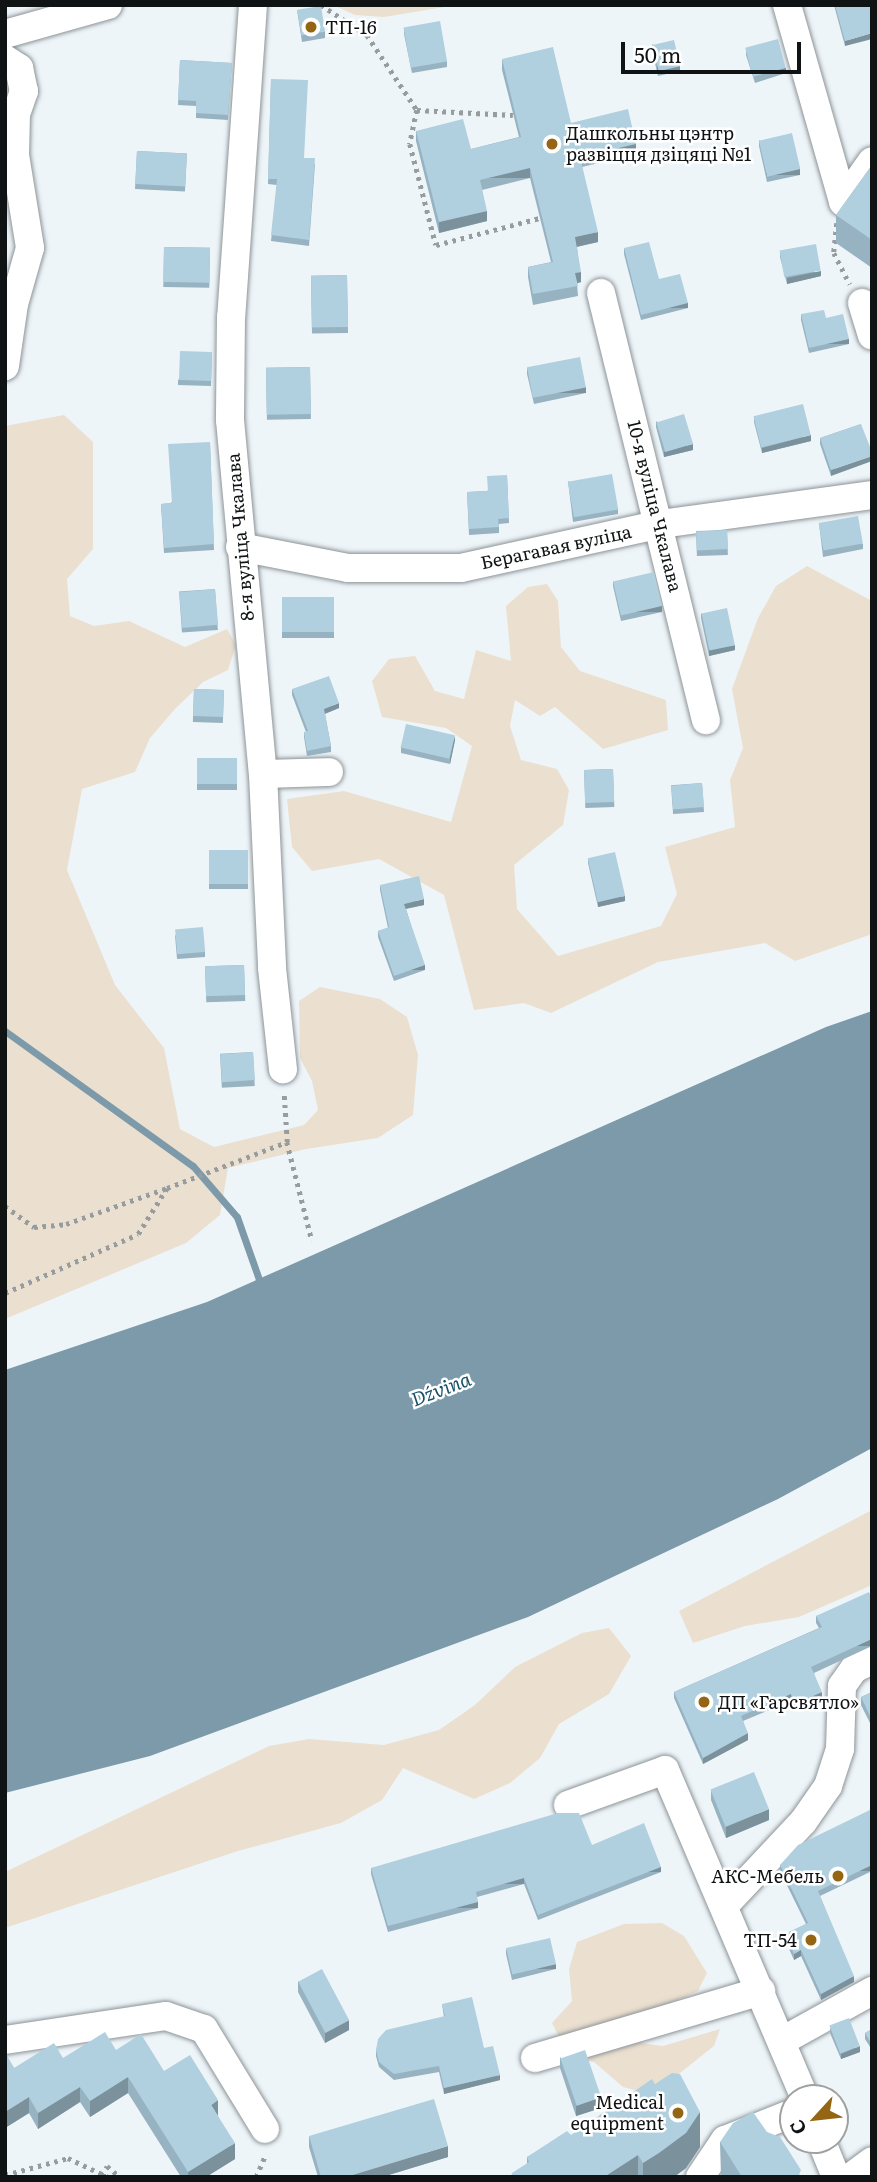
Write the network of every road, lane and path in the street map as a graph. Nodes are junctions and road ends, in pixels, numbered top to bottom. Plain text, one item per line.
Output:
1 (108, 5) edge
2 (253, 5) edge
3 (321, 5) edge
4 (787, 5) edge
5 (5, 34) edge
6 (5, 59) edge
7 (417, 110) junction
8 (513, 115) edge
9 (872, 161) edge
10 (843, 202) junction
11 (540, 218) edge
12 (601, 293) dead end
13 (862, 303) joint
14 (872, 335) edge
15 (5, 366) edge
16 (872, 495) edge
17 (661, 524) junction
18 (240, 547) junction
19 (706, 720) dead end
20 (329, 772) dead end
21 (263, 774) junction
22 (283, 1069) joint
23 (287, 1142) junction
24 (167, 1188) junction
25 (5, 1206) edge
26 (312, 1241) dead end
27 (5, 1293) edge
28 (872, 1660) edge
29 (568, 1805) dead end
30 (724, 1906) junction
31 (761, 1991) junction
32 (872, 1991) edge
33 (5, 2040) edge
34 (782, 2041) junction
35 (535, 2058) dead end
36 (799, 2084) edge
37 (779, 2118) edge
38 (264, 2136) joint
39 (827, 2154) edge
40 (872, 2161) edge
41 (5, 2175) edge
42 (104, 2176) edge
43 (120, 2177) edge
44 (256, 2177) edge
45 (700, 2177) edge
46 (836, 2177) edge
47 (850, 2177) edge

1 - 5 street
2 - 18 street, 8-я вуліца Чкалава
3 - 7 path
4 - 10 street
6 - 15 street
7 - 8 path
7 - 11 path
9 - 10 street
10 - 13 path
12 - 17 street, 10-я вуліца Чкалава
13 - 14 street
16 - 17 street, Берагавая вуліца
17 - 18 street, Берагавая вуліца
17 - 19 street, 10-я вуліца Чкалава
18 - 21 street, 8-я вуліца Чкалава
20 - 21 street
21 - 22 street, 8-я вуліца Чкалава
22 - 23 path
23 - 24 path
23 - 26 path
24 - 25 path
24 - 27 path
28 - 30 street
29 - 30 street
30 - 31 street
31 - 34 street
31 - 35 street
32 - 34 street
33 - 38 street
34 - 36 street
37 - 45 street
38 - 44 path
39 - 46 street
40 - 47 street
41 - 42 path
42 - 43 path

